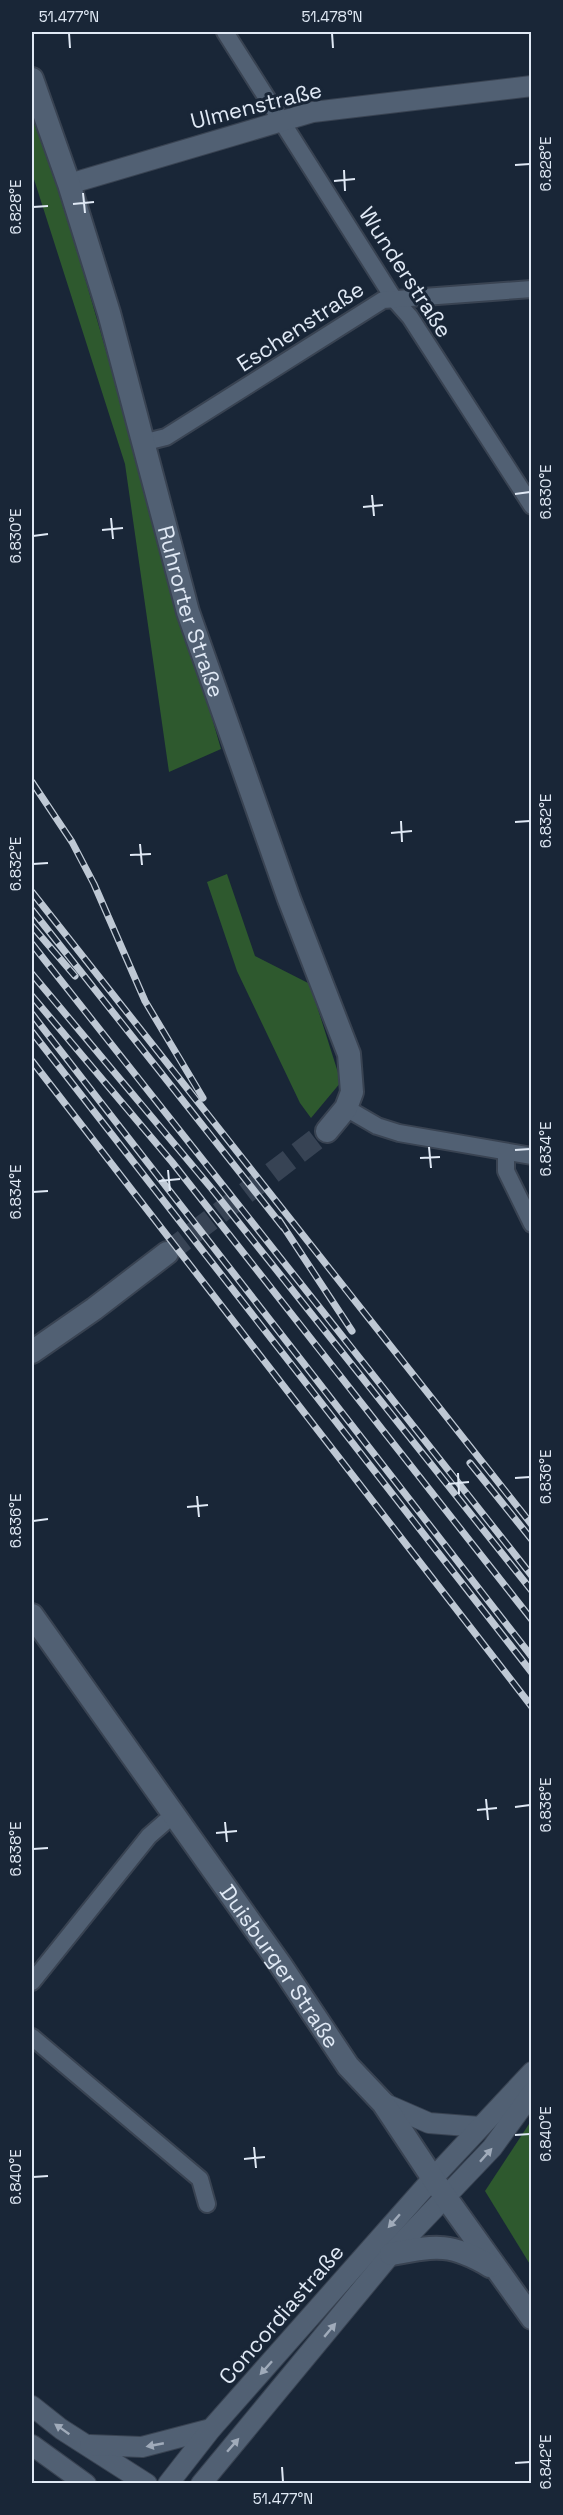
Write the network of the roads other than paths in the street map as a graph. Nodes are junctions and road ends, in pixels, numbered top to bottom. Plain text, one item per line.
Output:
1 (225, 32) edge
2 (32, 80) edge
3 (531, 86) edge
4 (281, 120) junction
5 (69, 184) junction
6 (531, 289) edge
7 (394, 299) junction
8 (142, 443) junction
9 (531, 506) edge
10 (346, 1108) junction
11 (327, 1131) tunnel mouth
12 (506, 1152) junction
13 (531, 1156) edge
14 (531, 1224) edge
15 (167, 1253) tunnel mouth
16 (32, 1352) edge
17 (32, 1615) edge
18 (173, 1815) junction
19 (32, 1982) edge
20 (32, 2037) edge
21 (531, 2072) edge
22 (531, 2093) edge
23 (383, 2103) junction
24 (480, 2127) junction
25 (438, 2186) junction
26 (207, 2204) dead end
27 (391, 2254) junction
28 (495, 2269) junction
29 (531, 2318) edge
30 (32, 2406) edge
31 (211, 2429) junction
32 (32, 2445) edge
33 (89, 2445) junction
34 (86, 2484) edge
35 (147, 2484) edge
36 (168, 2484) edge
37 (201, 2484) edge

1 - 4 street, Wunderstraße
2 - 5 main road, Ruhrorter Straße
3 - 4 street, Ulmenstraße
4 - 5 street, Ulmenstraße
4 - 7 street, Wunderstraße
5 - 8 main road, Ruhrorter Straße
6 - 7 street, Eschenstraße
7 - 8 street, Eschenstraße
7 - 9 street, Wunderstraße
8 - 10 main road, Ruhrorter Straße
10 - 11 main road, Ruhrorter Straße
10 - 12 street
12 - 13 street
12 - 14 street
15 - 16 main road
17 - 18 main road, Duisburger Straße
18 - 19 street
18 - 23 main road, Duisburger Straße
20 - 26 street
21 - 24 street
25 -> 22 street
23 - 24 street
23 - 25 main road, Duisburger Straße
24 - 25 street
25 - 27 street, Concordiastraße
25 - 28 main road, Duisburger Straße
25 -> 31 street, Concordiastraße
27 - 28 main road
37 -> 27 street, Concordiastraße
28 - 29 main road, Duisburger Straße
33 -> 30 street
31 -> 33 street
31 - 36 street, Concordiastraße
32 - 34 street
33 - 35 street

